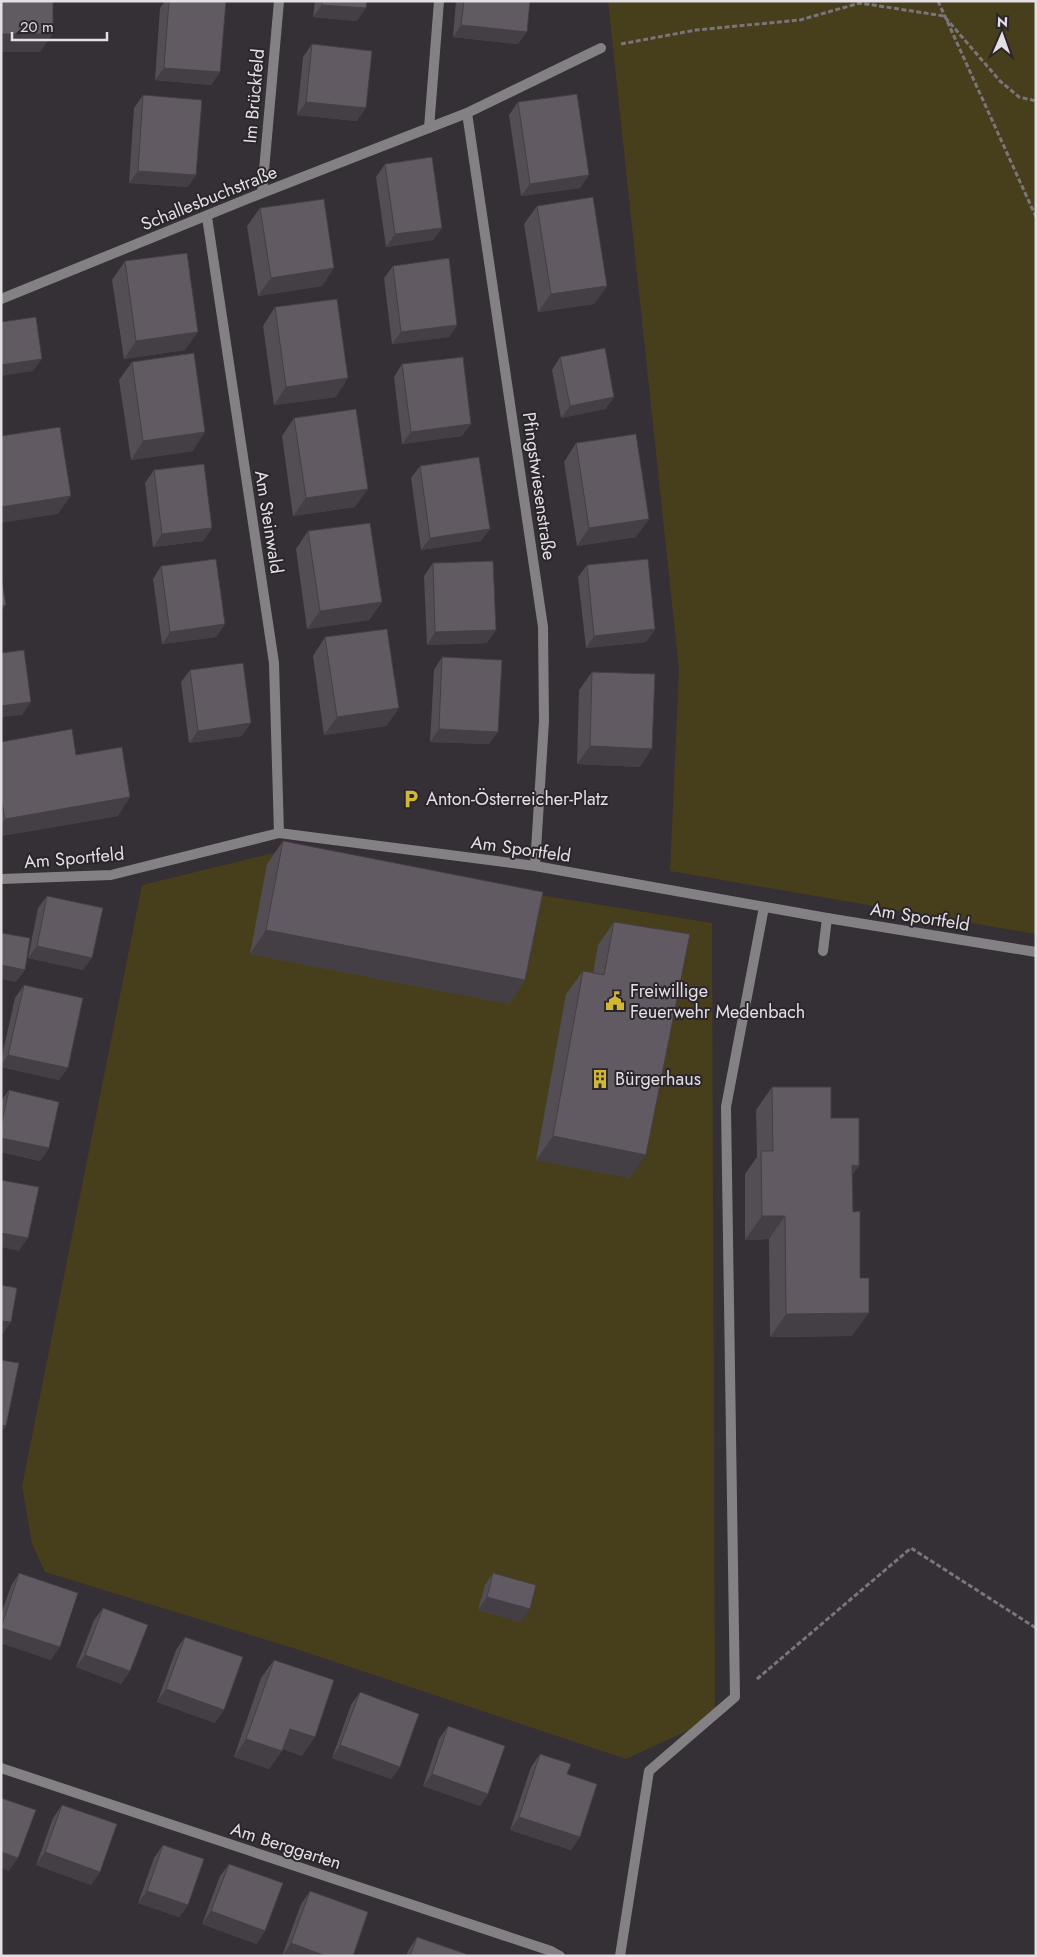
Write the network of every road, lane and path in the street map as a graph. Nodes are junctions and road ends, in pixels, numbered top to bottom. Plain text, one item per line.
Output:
1 (279, 1) edge
2 (439, 1) edge
3 (938, 1) edge
4 (944, 16) junction
5 (601, 48) joint
6 (1036, 101) edge
7 (467, 113) junction
8 (429, 128) junction
9 (262, 193) junction
10 (207, 216) junction
11 (1036, 218) edge
12 (1, 299) edge
13 (279, 833) junction
14 (534, 866) junction
15 (1, 879) edge
16 (764, 907) junction
17 (827, 918) junction
18 (823, 951) dead end
19 (1036, 952) edge
20 (1036, 1628) edge
21 (735, 1697) junction
22 (1, 1768) edge
23 (560, 1956) edge
24 (620, 1956) edge

1 - 9 street, Im Brückfeld
2 - 8 street
3 - 4 path
4 - 5 path
4 - 6 path
4 - 11 path
5 - 7 street, Schallesbuchstraße
7 - 8 street, Schallesbuchstraße
7 - 14 street, Pfingstwiesenstraße
8 - 9 street, Schallesbuchstraße
9 - 10 street, Schallesbuchstraße
10 - 12 street, Schallesbuchstraße
10 - 13 street, Am Steinwald
13 - 14 street, Am Sportfeld
13 - 15 street, Am Sportfeld
14 - 16 street, Am Sportfeld
16 - 17 street, Am Sportfeld
16 - 21 street
17 - 18 street
17 - 19 street, Am Sportfeld
20 - 21 path
21 - 24 street
22 - 23 street, Am Berggarten

